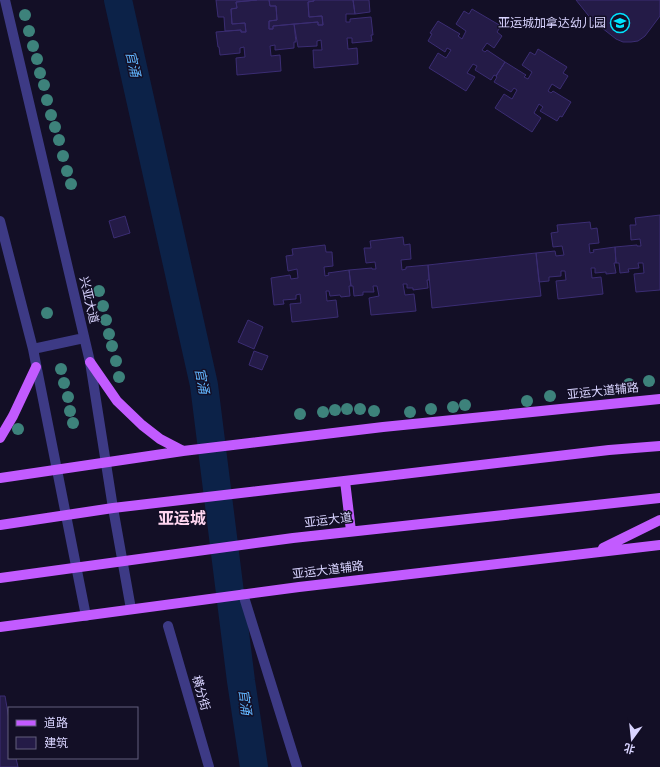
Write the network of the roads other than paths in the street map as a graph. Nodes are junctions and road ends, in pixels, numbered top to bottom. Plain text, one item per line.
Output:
1 (5, 0) edge
2 (0, 221) edge
3 (84, 338) junction
4 (33, 349) junction
5 (90, 362) junction
6 (36, 367) junction
7 (660, 399) edge
8 (0, 438) edge
9 (660, 446) edge
10 (183, 451) junction
11 (106, 462) junction
12 (58, 470) junction
13 (0, 478) edge
14 (344, 481) junction
15 (660, 498) edge
16 (113, 508) junction
17 (67, 516) junction
18 (660, 520) edge
19 (0, 525) edge
20 (351, 531) junction
21 (660, 545) edge
22 (595, 552) junction
23 (123, 560) junction
24 (76, 567) junction
25 (0, 578) edge
26 (243, 594) junction
27 (131, 609) junction
28 (86, 616) junction
29 (168, 626) dead end
30 (0, 627) edge
31 (209, 767) edge
32 (297, 767) edge

1 - 3 street, 兴亚大道
2 - 4 street
3 - 4 street
3 - 5 street, 兴亚大道
4 - 6 street
5 - 10 main road
5 - 11 street, 兴亚大道
6 - 8 main road
6 - 12 street
7 - 10 main road, 亚运大道辅路
9 - 14 main road
10 - 11 main road, 亚运大道辅路
11 - 12 main road, 亚运大道辅路
11 - 16 street, 兴亚大道
12 - 13 main road, 亚运大道辅路
12 - 17 street
14 - 16 main road
14 - 20 main road
15 - 20 main road, 亚运大道
16 - 17 main road
16 - 23 street, 兴亚大道
17 - 19 main road
17 - 24 street
18 - 22 main road
20 - 23 main road, 亚运大道
21 - 22 main road, 亚运大道辅路
22 - 26 main road, 亚运大道辅路
23 - 24 main road, 亚运大道
23 - 27 street, 兴亚大道
24 - 25 main road, 亚运大道
24 - 28 street
26 - 27 main road, 亚运大道辅路
26 - 32 street
27 - 28 main road, 亚运大道辅路
28 - 30 main road, 亚运大道辅路
29 - 31 street, 横分街

